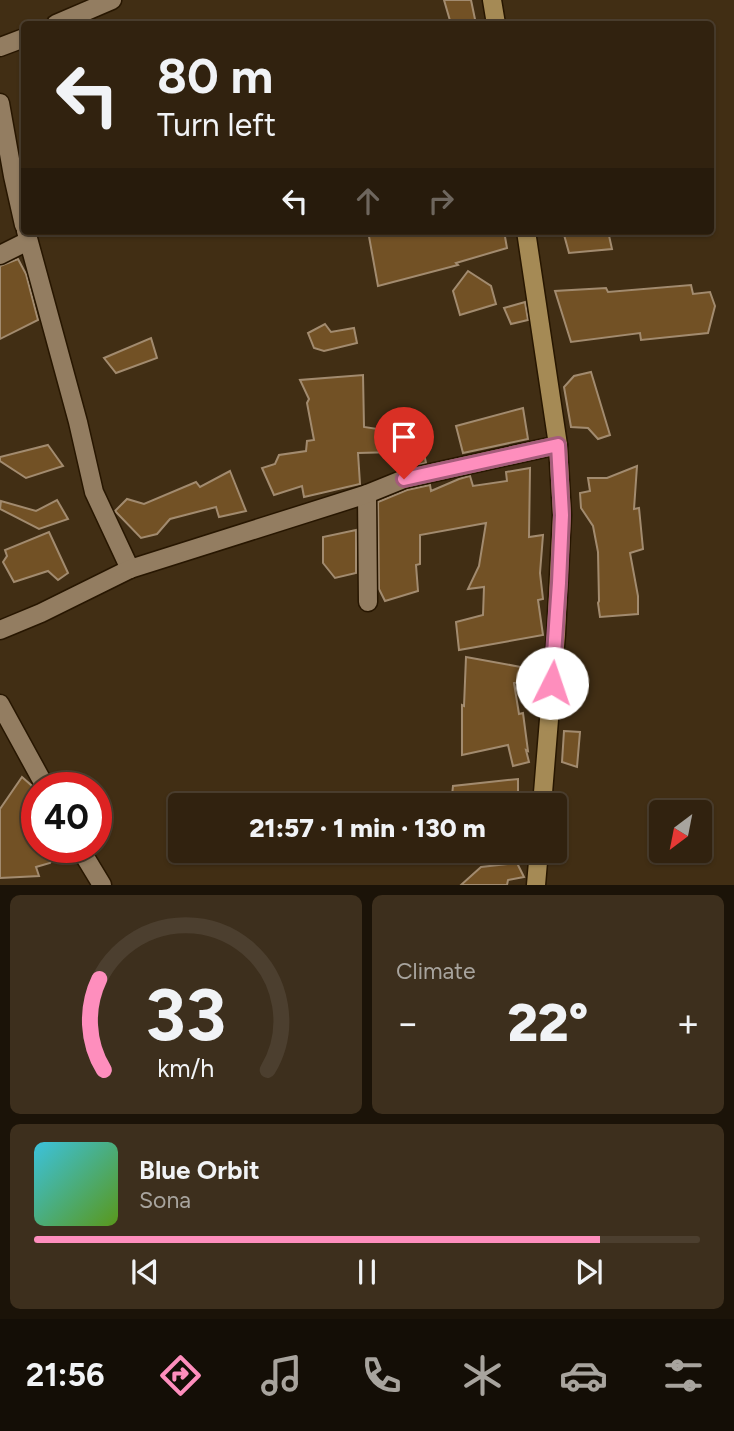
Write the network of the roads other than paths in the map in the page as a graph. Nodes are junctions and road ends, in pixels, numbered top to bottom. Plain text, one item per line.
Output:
1 (113, 0) edge
2 (492, 0) edge
3 (63, 21) edge
4 (496, 21) edge
5 (21, 39) edge
6 (0, 47) edge
7 (0, 103) edge
8 (21, 210) edge
9 (22, 235) edge
10 (27, 235) edge
11 (527, 235) edge
12 (0, 254) edge
13 (558, 445) junction
14 (368, 494) junction
15 (130, 569) junction
16 (368, 602) dead end
17 (0, 630) edge
18 (0, 704) edge
19 (37, 772) edge
20 (543, 793) edge
21 (89, 863) edge
22 (538, 863) edge
23 (102, 885) edge
24 (536, 885) edge

1 - 3 street
2 - 4 street
5 - 6 street
7 - 8 street
9 - 12 street
10 - 15 street
11 - 13 street
13 - 14 street
13 - 20 street
14 - 15 street
14 - 16 street
15 - 17 street
18 - 19 street
21 - 23 street
22 - 24 street

